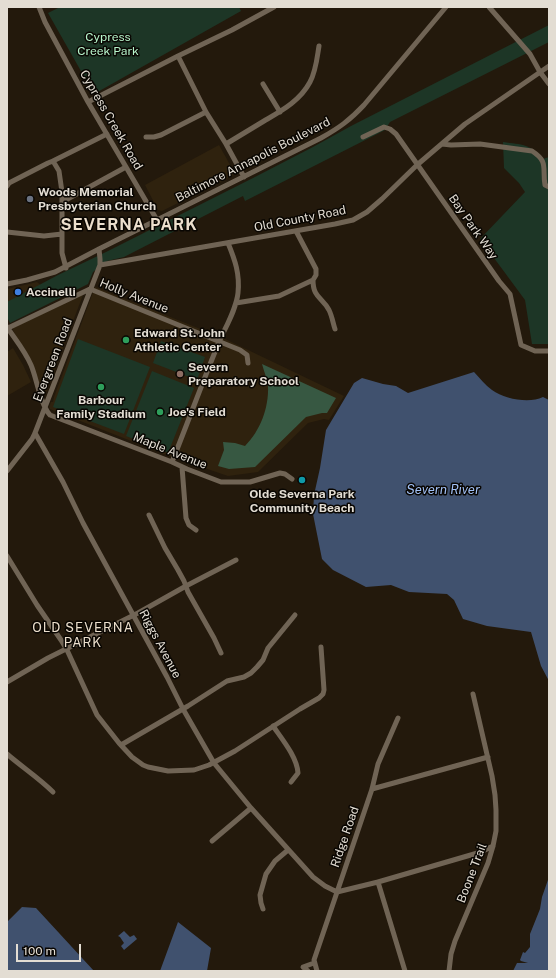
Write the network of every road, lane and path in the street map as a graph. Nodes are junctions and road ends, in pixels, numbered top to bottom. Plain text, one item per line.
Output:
1 (38, 7) edge
2 (274, 7) edge
3 (446, 7) edge
4 (489, 7) edge
5 (319, 46) dead end
6 (178, 56) junction
7 (549, 66) edge
8 (540, 72) junction
9 (262, 84) dead end
10 (549, 84) edge
11 (88, 102) junction
12 (206, 112) junction
13 (280, 112) junction
14 (107, 134) junction
15 (146, 137) dead end
16 (363, 137) dead end
17 (226, 144) junction
18 (442, 144) junction
19 (53, 161) junction
20 (418, 165) junction
21 (126, 167) junction
22 (244, 177) junction
23 (7, 186) edge
24 (549, 187) edge
25 (62, 202) junction
26 (157, 220) junction
27 (296, 231) junction
28 (7, 232) edge
29 (62, 234) junction
30 (228, 243) junction
31 (99, 249) junction
32 (100, 266) junction
33 (66, 268) junction
34 (313, 280) junction
35 (7, 284) edge
36 (90, 289) junction
37 (236, 303) junction
38 (7, 328) edge
39 (335, 329) dead end
40 (219, 341) junction
41 (549, 351) edge
42 (248, 363) dead end
43 (45, 409) junction
44 (35, 433) junction
45 (172, 462) junction
46 (182, 467) junction
47 (7, 471) edge
48 (292, 479) dead end
49 (149, 515) dead end
50 (196, 530) dead end
51 (7, 556) edge
52 (236, 560) dead end
53 (186, 586) junction
54 (133, 615) junction
55 (295, 615) dead end
56 (321, 647) dead end
57 (67, 650) junction
58 (221, 653) dead end
59 (8, 681) edge
60 (473, 694) dead end
61 (183, 709) junction
62 (398, 718) dead end
63 (273, 726) junction
64 (121, 745) junction
65 (7, 754) edge
66 (488, 757) junction
67 (214, 763) junction
68 (291, 782) dead end
69 (372, 789) junction
70 (53, 792) dead end
71 (250, 808) junction
72 (212, 841) dead end
73 (493, 846) junction
74 (288, 850) junction
75 (378, 882) junction
76 (337, 892) junction
77 (263, 909) dead end
78 (314, 963) junction
79 (308, 971) edge
80 (317, 971) edge
81 (405, 971) edge
82 (450, 971) edge

1 - 11 street, Cypress Creek Road
2 - 6 street
3 - 22 street, Baltimore Annapolis Boulevard
4 - 8 street
5 - 13 street
6 - 11 street
6 - 12 street
7 - 8 street, Old County Road
8 - 10 street
8 - 18 street, Old County Road
9 - 13 street
11 - 14 street, Cypress Creek Road
12 - 15 street
12 - 17 street
13 - 17 street
14 - 19 street
14 - 21 street, Cypress Creek Road
16 - 20 street, Bay Park Way
17 - 22 street
18 - 20 street, Old County Road
18 - 24 street
19 - 23 street
19 - 25 street
20 - 27 street, Old County Road
20 - 41 street, Bay Park Way
21 - 25 street
21 - 26 street, Cypress Creek Road
22 - 26 street, Baltimore Annapolis Boulevard
25 - 29 street
26 - 31 street, Baltimore Annapolis Boulevard
27 - 30 street, Old County Road
27 - 34 street
28 - 29 street
29 - 33 street
30 - 32 street, Old County Road
30 - 37 street
31 - 32 street, Evergreen Road
31 - 33 street, Baltimore Annapolis Boulevard
32 - 36 street, Evergreen Road
33 - 35 street, Baltimore Annapolis Boulevard
34 - 37 street
34 - 39 street
36 - 38 street, Holly Avenue
36 - 40 street, Holly Avenue
36 - 43 street, Evergreen Road
37 - 40 street
38 - 43 street
40 - 42 street, Holly Avenue
40 - 45 street
43 - 44 street, Evergreen Road
43 - 45 street, Maple Avenue
44 - 47 street, Evergreen Road
44 - 54 street, Riggs Avenue
45 - 46 street, Maple Avenue
46 - 48 street, Maple Avenue
46 - 50 street
49 - 53 street
51 - 57 street
52 - 53 street
53 - 54 street
53 - 58 street
54 - 57 street
54 - 61 street, Riggs Avenue
55 - 61 street
56 - 63 street
57 - 59 street
57 - 64 street
60 - 66 street, Boone Trail
61 - 64 street
61 - 67 street, Riggs Avenue
62 - 69 street, Ridge Road
63 - 67 street
63 - 68 street
64 - 67 street
65 - 70 street
66 - 69 street
66 - 73 street, Boone Trail
67 - 71 street, Riggs Avenue
69 - 76 street, Ridge Road
71 - 72 street
71 - 74 street, Riggs Avenue
73 - 75 street
73 - 82 street, Boone Trail
74 - 76 street, Riggs Avenue
74 - 77 street
75 - 76 street
75 - 81 street
76 - 78 street, Ridge Road
78 - 79 street
78 - 80 street

